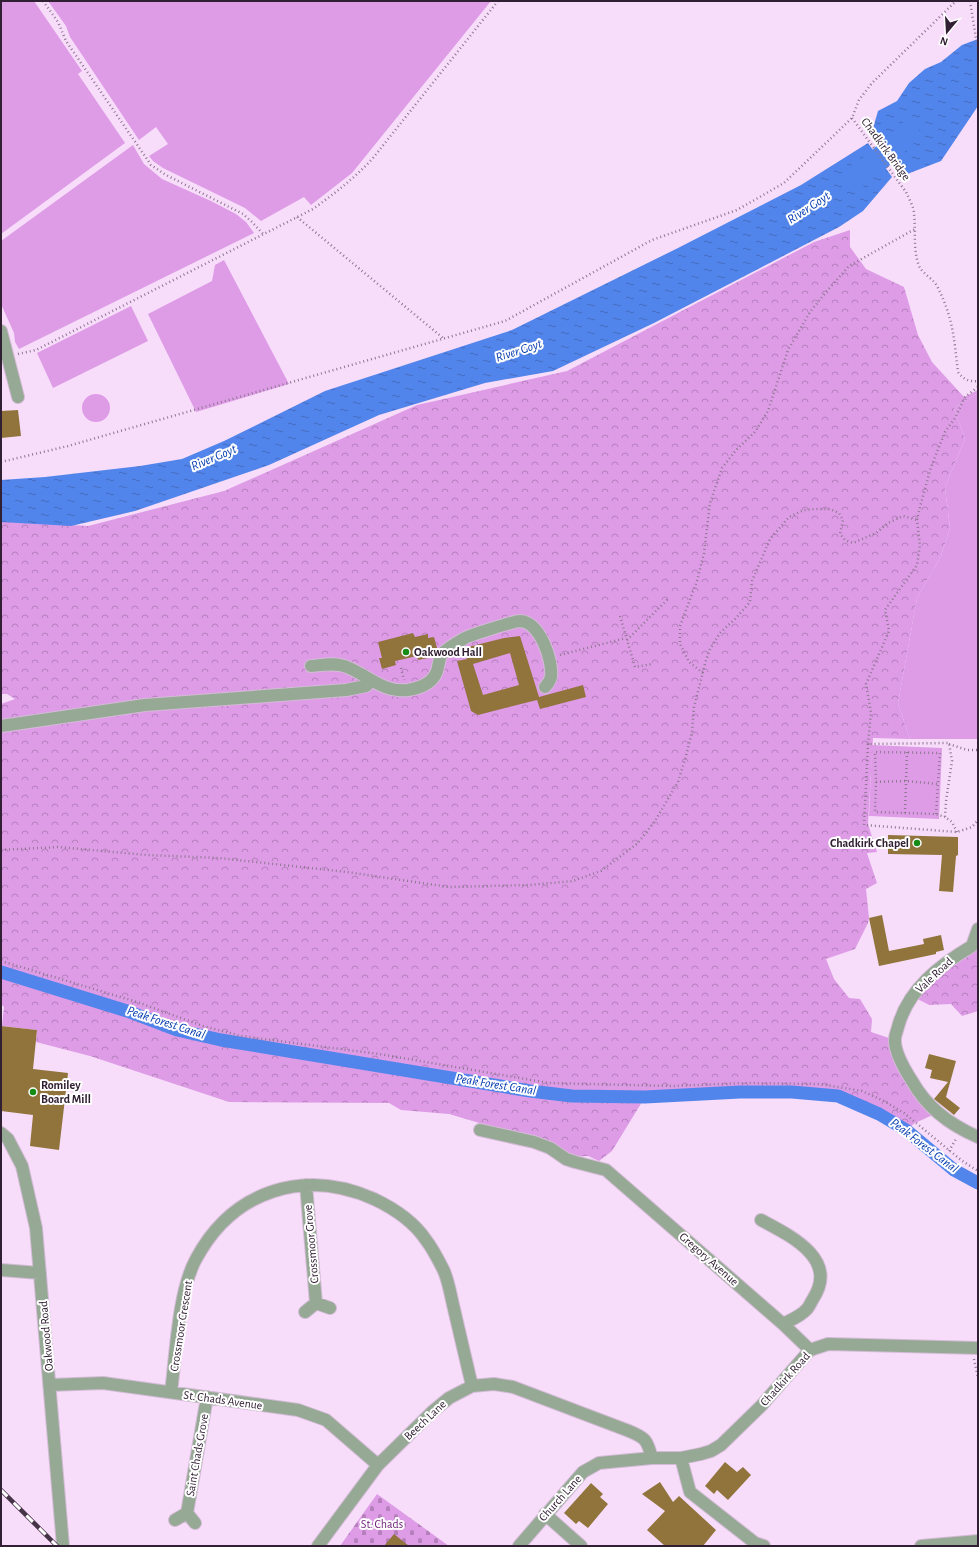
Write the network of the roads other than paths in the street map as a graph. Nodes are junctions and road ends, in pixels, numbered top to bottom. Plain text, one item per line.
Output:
1 (1, 331) edge
2 (18, 397) dead end
3 (311, 666) dead end
4 (371, 682) junction
5 (545, 687) dead end
6 (1, 726) edge
7 (978, 929) edge
8 (480, 1130) dead end
9 (1, 1134) edge
10 (978, 1137) edge
11 (306, 1185) junction
12 (761, 1220) dead end
13 (1, 1270) edge
14 (40, 1273) junction
15 (316, 1303) junction
16 (330, 1308) dead end
17 (304, 1312) dead end
18 (784, 1324) junction
19 (975, 1348) edge
20 (810, 1350) junction
21 (50, 1384) junction
22 (472, 1386) junction
23 (171, 1392) junction
24 (207, 1397) junction
25 (652, 1458) junction
26 (681, 1458) junction
27 (378, 1465) junction
28 (187, 1514) junction
29 (545, 1514) junction
30 (175, 1520) dead end
31 (195, 1523) dead end
32 (978, 1542) edge
33 (63, 1546) edge
34 (318, 1546) edge
35 (519, 1546) edge
36 (581, 1546) edge
37 (764, 1546) edge
38 (921, 1546) edge

1 - 2 street
3 - 4 street
4 - 5 street
4 - 6 street
7 - 10 street, Vale Road
8 - 18 street, Gregory Avenue
9 - 14 street, Oakwood Road
11 - 15 street, Crossmoor Grove
11 - 22 street, Crossmoor Crescent
11 - 23 street, Crossmoor Crescent
12 - 18 street
13 - 14 street
14 - 21 street, Oakwood Road
15 - 16 street
15 - 17 street
18 - 20 street, Gregory Avenue
19 - 20 street, Chadkirk Road
20 - 26 street, Chadkirk Road
21 - 23 street, St. Chads Avenue
21 - 33 street, Oakwood Road
22 - 25 street, Beech Lane
22 - 27 street, Beech Lane
23 - 24 street, St. Chads Avenue
24 - 27 street, St. Chads Avenue
24 - 28 street, Saint Chads Grove
25 - 26 street, Church Lane
25 - 29 street, Church Lane
26 - 37 street
27 - 34 street, Beech Lane
28 - 30 street, Saint Chads Grove
28 - 31 street, Saint Chads Grove
29 - 35 street, Church Lane
29 - 36 street
32 - 38 street

